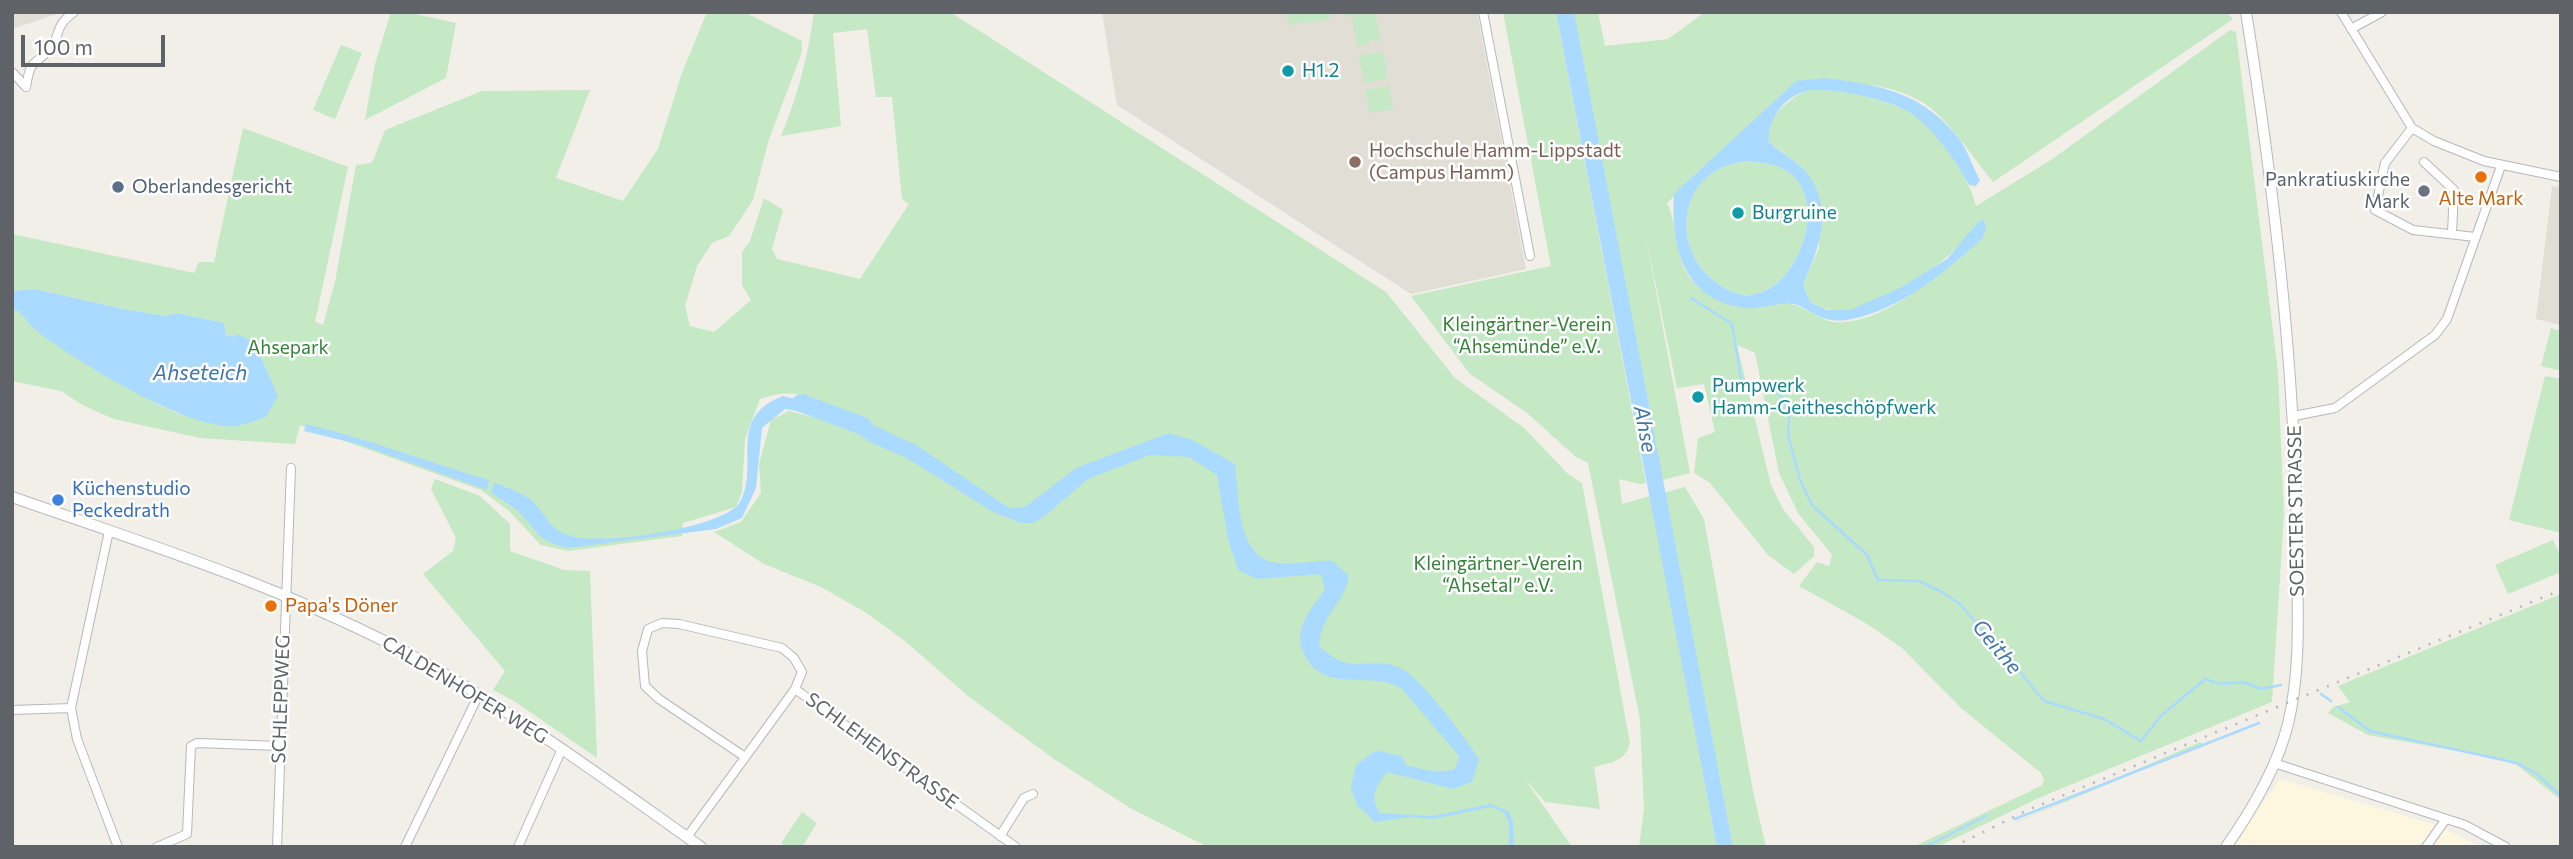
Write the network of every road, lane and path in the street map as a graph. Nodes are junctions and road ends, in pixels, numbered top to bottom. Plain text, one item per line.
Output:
1 (74, 12) edge
2 (1483, 12) edge
3 (2246, 12) edge
4 (2341, 12) edge
5 (2382, 12) edge
6 (2351, 29) junction
7 (12, 72) edge
8 (2412, 128) junction
9 (2424, 162) dead end
10 (2501, 166) junction
11 (2561, 177) edge
12 (2452, 233) junction
13 (2475, 237) junction
14 (1530, 256) dead end
15 (2294, 416) junction
16 (291, 468) dead end
17 (12, 497) edge
18 (110, 531) junction
19 (284, 595) junction
20 (795, 689) junction
21 (479, 694) junction
22 (71, 708) junction
23 (12, 710) edge
24 (280, 746) junction
25 (562, 749) junction
26 (745, 757) junction
27 (2274, 763) junction
28 (1033, 794) dead end
29 (2446, 819) junction
30 (687, 837) junction
31 (1002, 841) edge
32 (118, 847) edge
33 (157, 847) edge
34 (277, 847) edge
35 (405, 847) edge
36 (518, 847) edge
37 (701, 847) edge
38 (1016, 847) edge
39 (2226, 847) edge
40 (2426, 847) edge
41 (2506, 847) edge

1 - 7 street
2 - 14 street
3 - 15 main road, SOESTER STRASSE
4 - 6 street
5 - 6 street
6 - 8 street
8 - 10 street
8 - 12 street
9 - 12 street
10 - 11 street
10 - 13 street
12 - 13 street
13 - 15 street
15 - 27 main road, SOESTER STRASSE
16 - 19 street, SCHLEPPWEG
17 - 18 main road, CALDENHOFER WEG
18 - 19 main road, CALDENHOFER WEG
18 - 22 street
19 - 21 main road, CALDENHOFER WEG
19 - 24 street, SCHLEPPWEG
20 - 26 street, SCHLEHENSTRASSE
20 - 26 street
20 - 31 street, SCHLEHENSTRASSE
21 - 25 main road, CALDENHOFER WEG
21 - 35 street
22 - 23 street
22 - 32 street
24 - 33 street
24 - 34 street, SCHLEPPWEG
25 - 30 main road, CALDENHOFER WEG
25 - 36 street
26 - 30 street, SCHLEHENSTRASSE
27 - 29 street
27 - 39 main road, SOESTER STRASSE
28 - 31 street
29 - 40 street
29 - 41 street
30 - 37 main road, CALDENHOFER WEG
31 - 38 street, SCHLEHENSTRASSE

